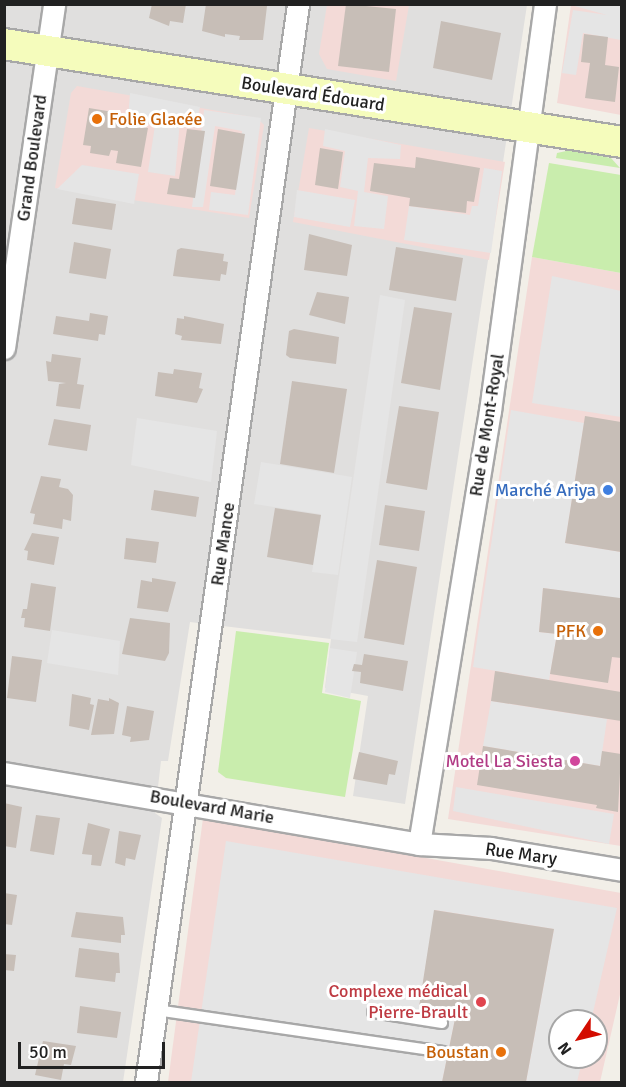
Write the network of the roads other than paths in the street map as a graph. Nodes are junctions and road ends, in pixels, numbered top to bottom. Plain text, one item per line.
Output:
1 (54, 4) edge
2 (298, 4) edge
3 (545, 4) edge
4 (4, 44) edge
5 (47, 51) junction
6 (284, 90) junction
7 (529, 129) junction
8 (621, 142) edge
9 (4, 348) edge
10 (4, 772) edge
11 (188, 803) junction
12 (419, 844) junction
13 (621, 870) edge
14 (156, 1010) junction
15 (373, 1012) dead end
16 (442, 1023) dead end
17 (443, 1052) dead end
18 (146, 1083) edge

1 - 5 street, Grand Boulevard
2 - 6 street, Rue Mance
3 - 7 street, Rue de Mont-Royal
4 - 5 street, Boulevard Édouard
5 - 6 street, Boulevard Édouard
5 - 9 street, Grand Boulevard
6 - 7 street, Boulevard Édouard
6 - 11 street, Rue Mance
7 - 8 street, Boulevard Édouard
7 - 12 street, Rue de Mont-Royal
10 - 11 street, Boulevard Marie
11 - 12 street, Boulevard Marie
11 - 14 street, Rue Mance
12 - 13 street, Rue Mary
14 - 17 lane
14 - 18 street, Rue Mance
15 - 16 lane

